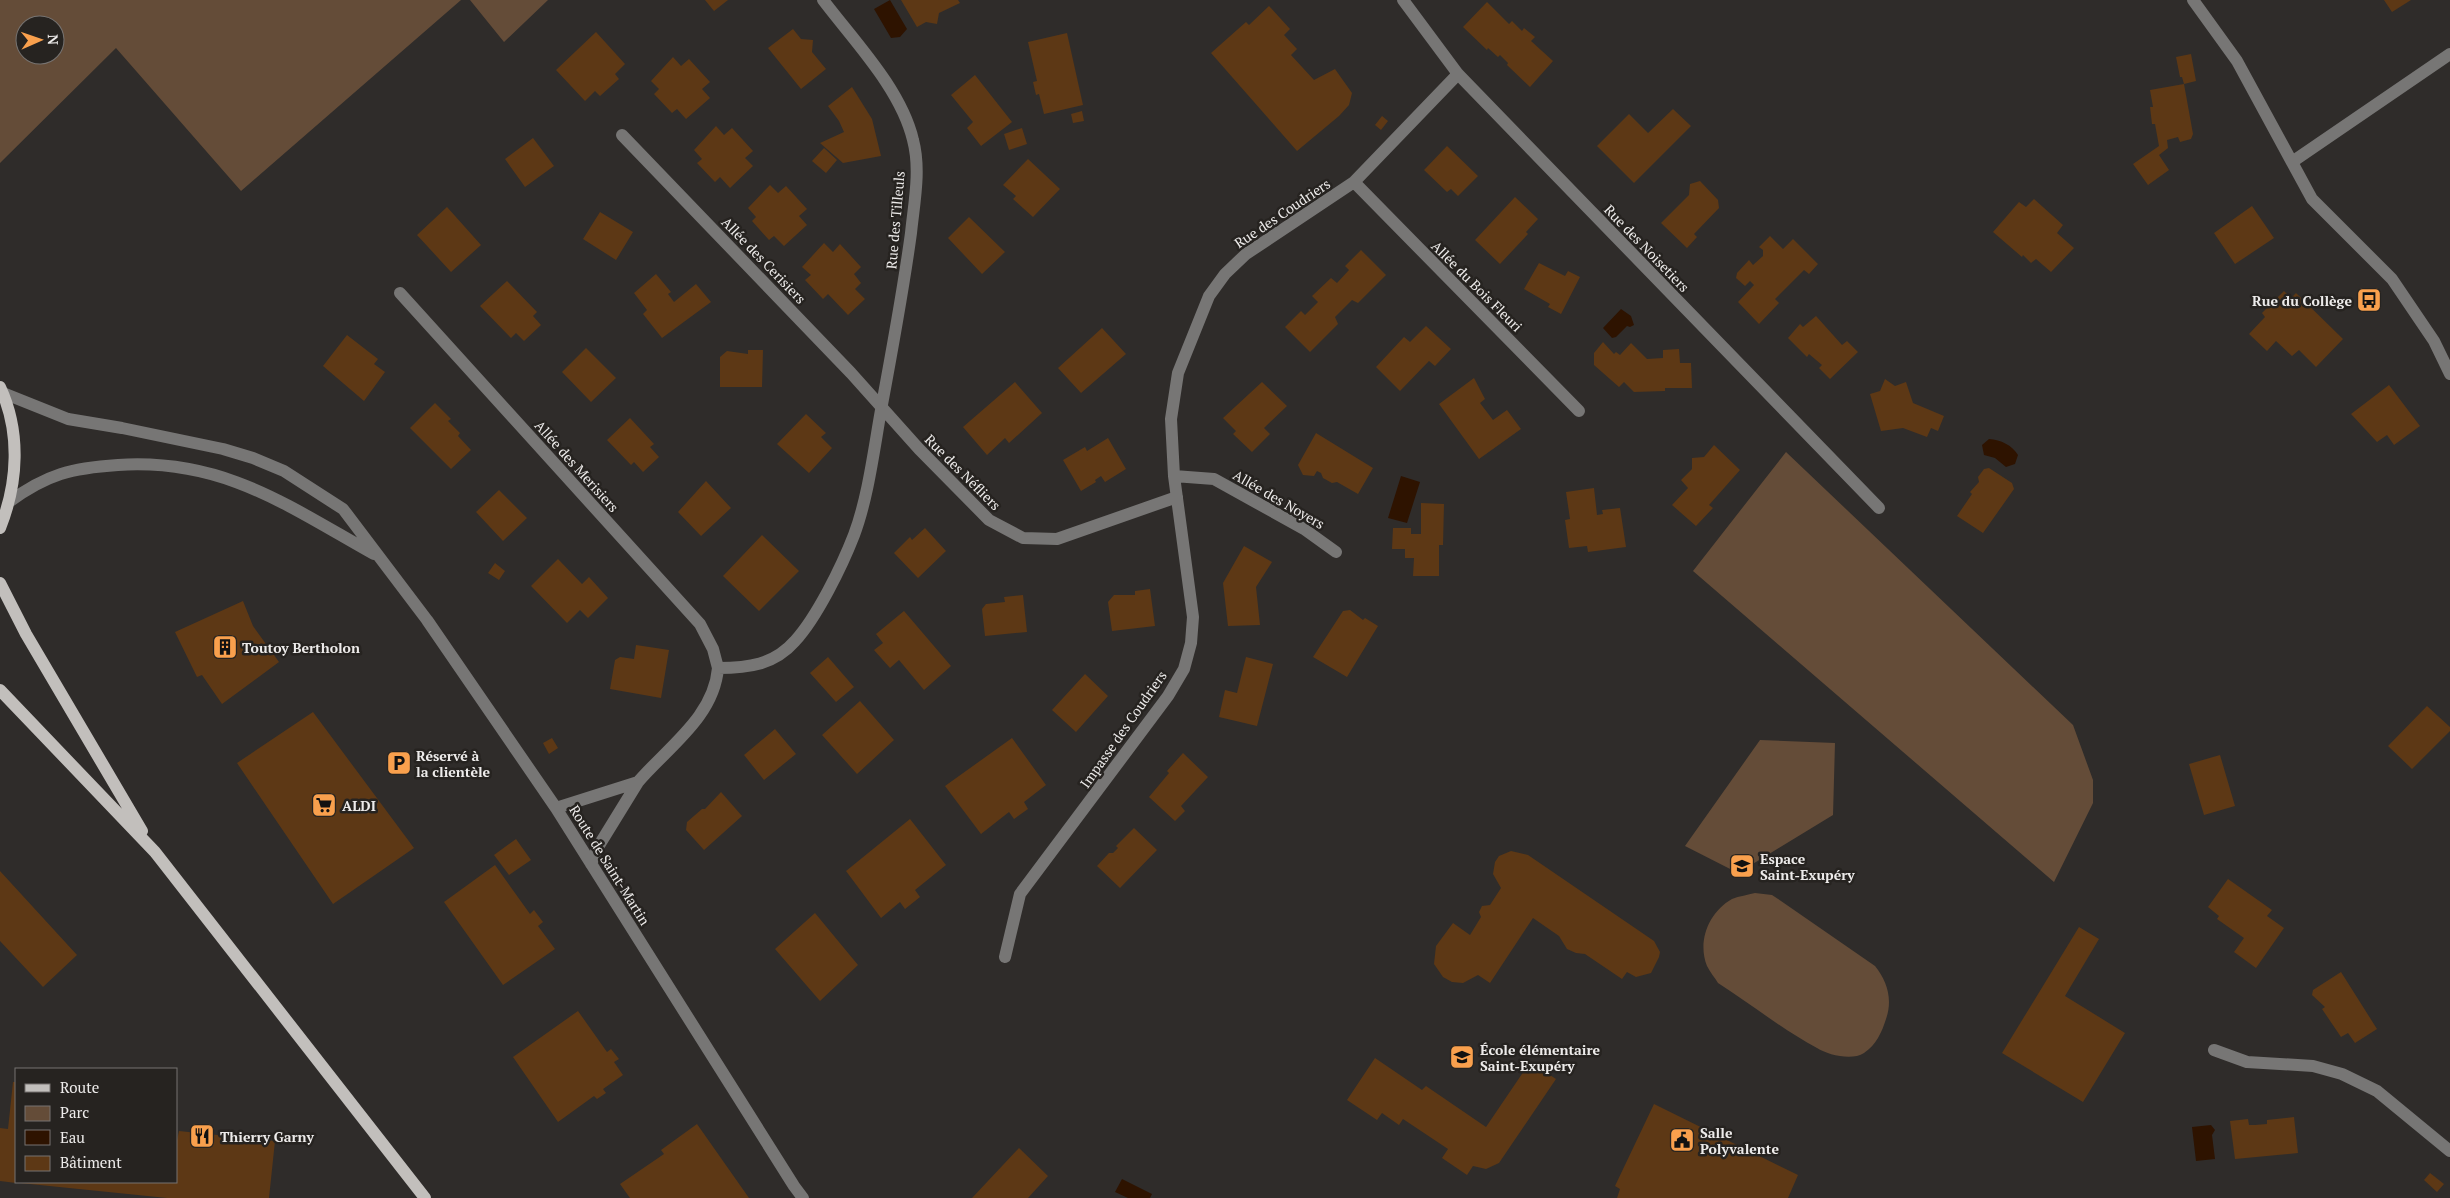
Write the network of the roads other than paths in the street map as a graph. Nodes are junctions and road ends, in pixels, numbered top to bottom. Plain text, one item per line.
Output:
1 (823, 0) edge
2 (1403, 0) edge
3 (2193, 0) edge
4 (2450, 54) edge
5 (1458, 74) junction
6 (622, 135) dead end
7 (2292, 162) junction
8 (1354, 182) junction
9 (400, 293) dead end
10 (2450, 374) edge
11 (1, 390) edge
12 (882, 408) junction
13 (1579, 411) dead end
14 (1174, 476) junction
15 (1177, 497) junction
16 (9, 502) junction
17 (1879, 508) dead end
18 (0, 528) edge
19 (1336, 552) dead end
20 (379, 556) junction
21 (0, 583) edge
22 (718, 668) junction
23 (0, 690) edge
24 (638, 782) junction
25 (556, 808) junction
26 (154, 852) junction
27 (591, 864) junction
28 (1005, 957) dead end
29 (2214, 1050) dead end
30 (2450, 1151) edge
31 (426, 1198) edge
32 (804, 1198) edge

1 - 12 street, Rue des Tilleuls
2 - 5 street, Rue des Noisetiers
3 - 7 street
4 - 7 street
5 - 8 street, Rue des Coudriers
5 - 17 street, Rue des Noisetiers
6 - 12 street, Allée des Cerisiers
7 - 10 street
8 - 13 street, Allée du Bois Fleuri
8 - 14 street, Rue des Coudriers
9 - 22 street, Allée des Merisiers
11 - 16 main road
11 - 20 street, Route de Saint-Martin
12 - 15 street, Rue des Néfliers
12 - 22 street, Rue des Tilleuls
14 - 15 street, Rue des Coudriers
14 - 19 street, Allée des Noyers
15 - 28 street, Impasse des Coudriers
16 - 18 main road
16 - 20 street
20 - 25 street, Route de Saint-Martin
21 - 26 main road
22 - 24 street
23 - 26 main road
24 - 25 street
24 - 27 street
25 - 27 street, Route de Saint-Martin
26 - 31 main road
27 - 32 street, Route de Saint-Martin
29 - 30 street

